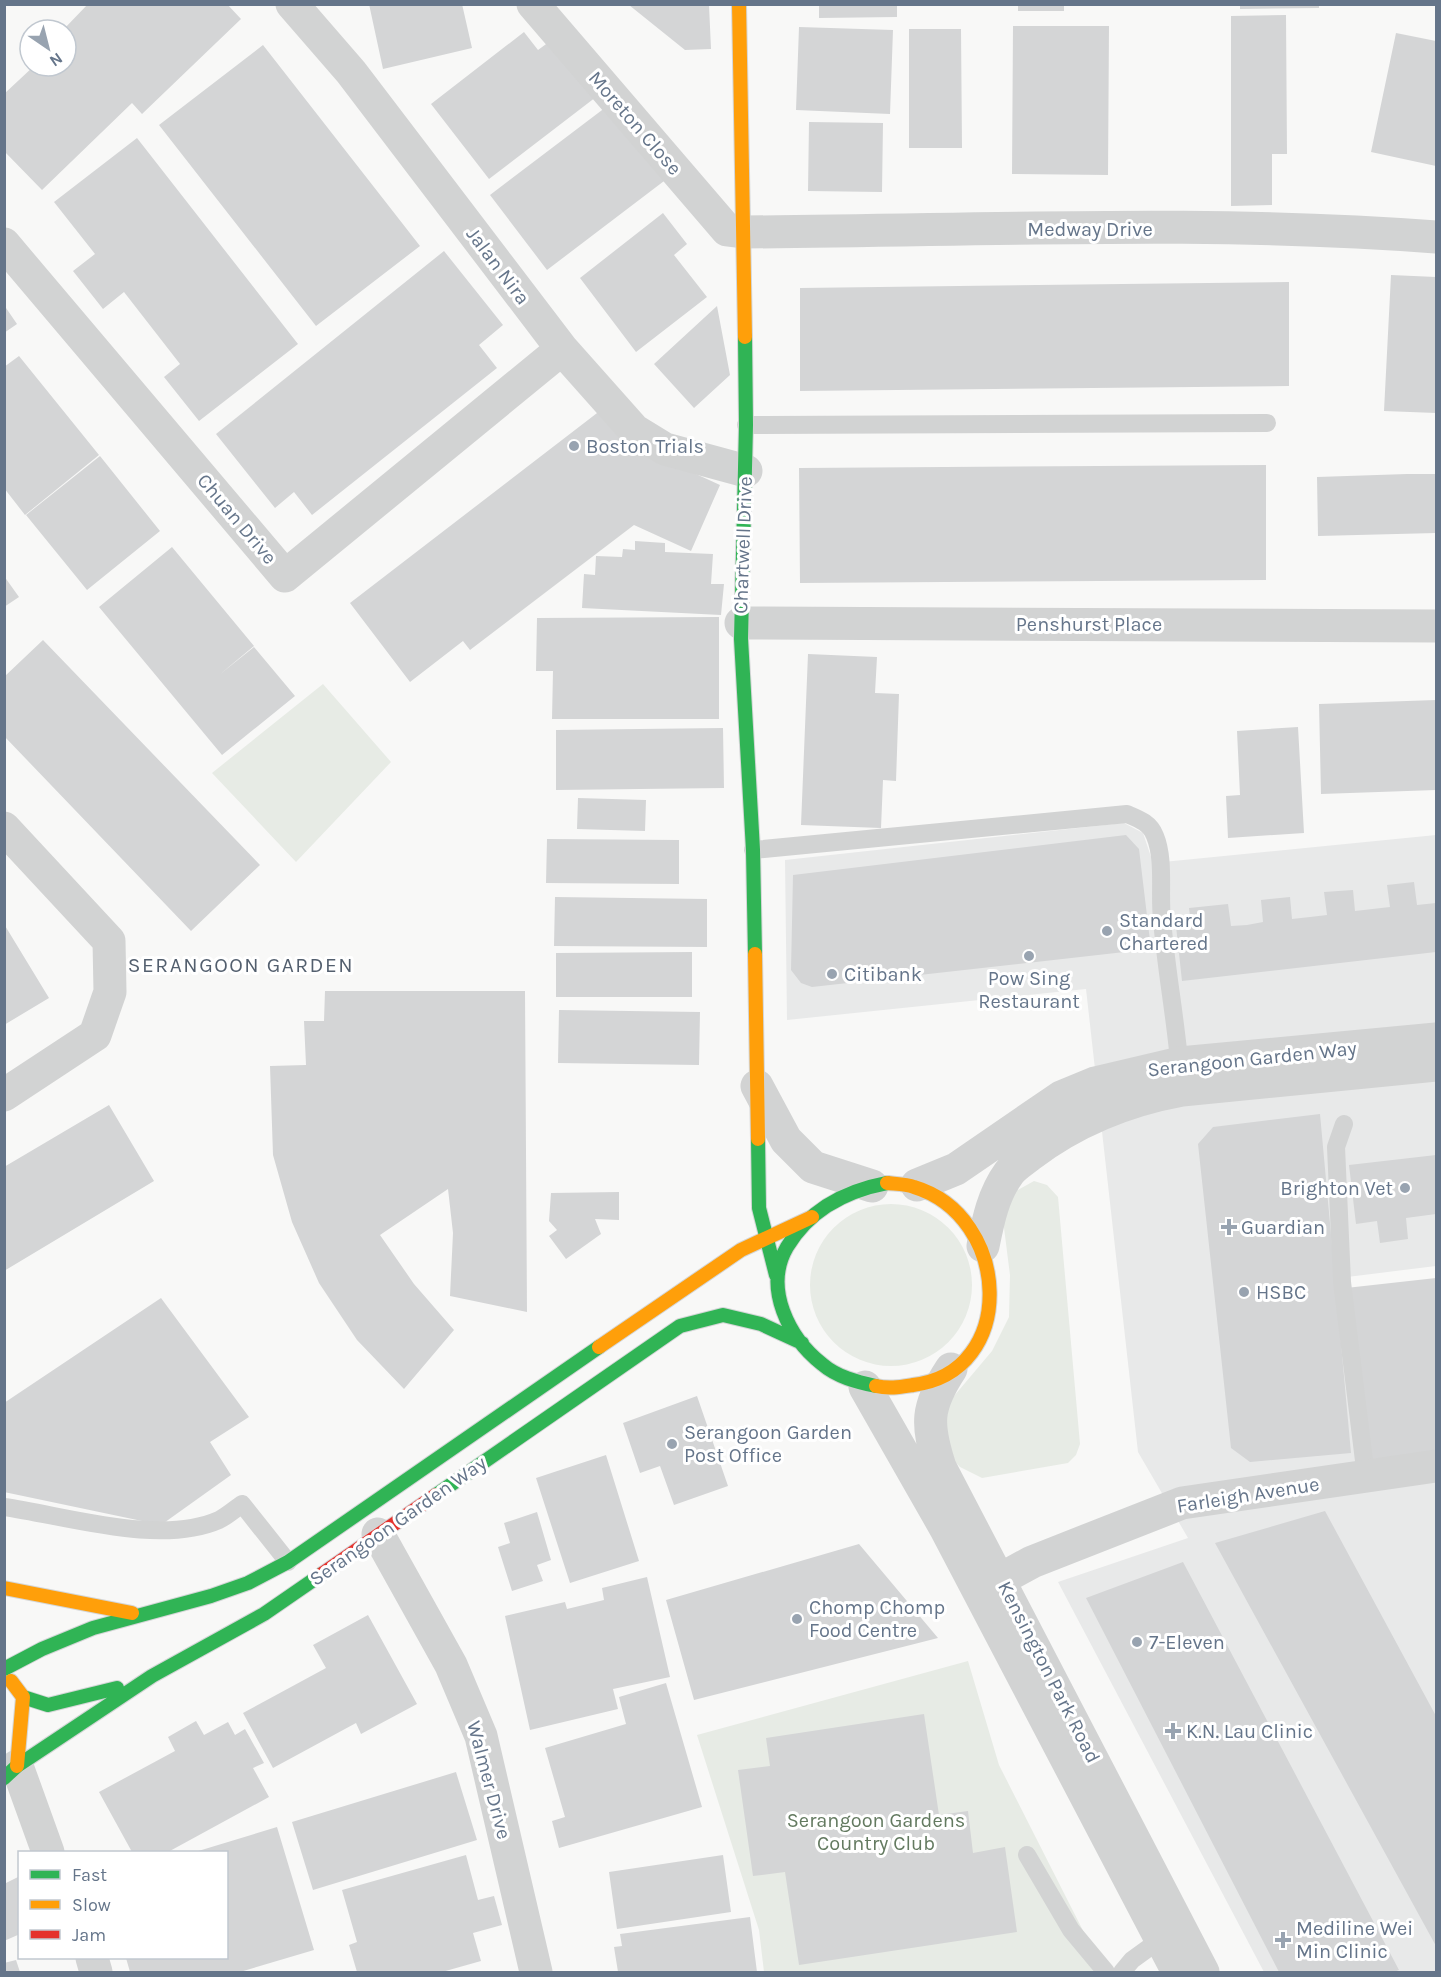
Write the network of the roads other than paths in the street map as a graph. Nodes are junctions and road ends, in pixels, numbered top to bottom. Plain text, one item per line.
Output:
1 (292, 4) edge
2 (532, 4) edge
3 (739, 4) edge
4 (743, 232) junction
5 (1437, 237) edge
6 (4, 244) edge
7 (562, 349) junction
8 (1267, 423) dead end
9 (746, 425) junction
10 (746, 471) junction
11 (741, 623) junction
12 (1437, 626) edge
13 (4, 828) edge
14 (753, 850) junction
15 (1437, 1039) edge
16 (1322, 1064) junction
17 (1437, 1065) edge
18 (1181, 1077) junction
19 (1140, 1085) junction
20 (757, 1086) junction
21 (4, 1095) edge
22 (1344, 1124) dead end
23 (917, 1185) junction
24 (872, 1186) junction
25 (812, 1217) junction
26 (767, 1238) junction
27 (983, 1246) junction
28 (776, 1275) junction
29 (802, 1343) junction
30 (951, 1369) junction
31 (865, 1387) junction
32 (1437, 1466) edge
33 (1366, 1477) junction
34 (4, 1507) edge
35 (378, 1534) junction
36 (288, 1562) junction
37 (1001, 1579) junction
38 (4, 1588) edge
39 (142, 1614) junction
40 (4, 1670) edge
41 (152, 1676) junction
42 (23, 1698) junction
43 (11, 1772) edge
44 (48, 1851) edge
45 (1027, 1855) dead end
46 (1161, 1939) junction
47 (536, 1972) edge
48 (1106, 1972) edge
49 (1122, 1972) edge
50 (1178, 1972) edge
51 (1203, 1972) edge

1 - 7 street, Jalan Nira
2 - 4 street, Moreton Close
3 - 4 street, Chartwell Drive
4 - 5 street, Medway Drive
4 - 9 street, Chartwell Drive
6 - 7 street, Chuan Drive
7 - 10 street, Jalan Nira
8 - 9 lane
9 - 10 street, Chartwell Drive
10 - 11 street, Chartwell Drive
11 - 12 street, Penshurst Place
11 - 14 street, Chartwell Drive
13 - 21 street
14 - 18 lane
14 - 20 street, Chartwell Drive
15 - 16 street, Serangoon Garden Way
16 - 17 street, Serangoon Garden Way
16 - 18 street, Serangoon Garden Way
18 - 19 street, Serangoon Garden Way
19 - 23 street, Serangoon Garden Way
19 - 27 street, Serangoon Garden Way
20 - 24 street, Chartwell Drive
20 - 26 street, Chartwell Drive
22 - 33 lane
23 - 24 street
23 - 27 street
24 - 25 street
25 - 26 street, Serangoon Garden Way
25 - 28 street
26 - 28 street, Chartwell Drive
26 - 36 street, Serangoon Garden Way
27 - 30 street
28 - 29 street
29 - 31 street
29 - 35 street, Serangoon Garden Way
30 - 31 street
30 - 37 street, Kensington Park Road
31 - 46 street, Kensington Park Road
32 - 33 street, Farleigh Avenue
33 - 37 street, Farleigh Avenue
34 - 36 lane
35 - 41 street, Serangoon Garden Way
35 - 47 street, Walmer Drive
36 - 39 street, Serangoon Garden Way
37 - 51 street, Kensington Park Road
38 - 39 street
39 - 40 street, Serangoon Garden Way
40 - 42 street
41 - 42 street
41 - 43 street, Serangoon Garden Way
42 - 43 street
43 - 44 street
45 - 48 lane
46 - 49 lane
46 - 50 street, Kensington Park Road

